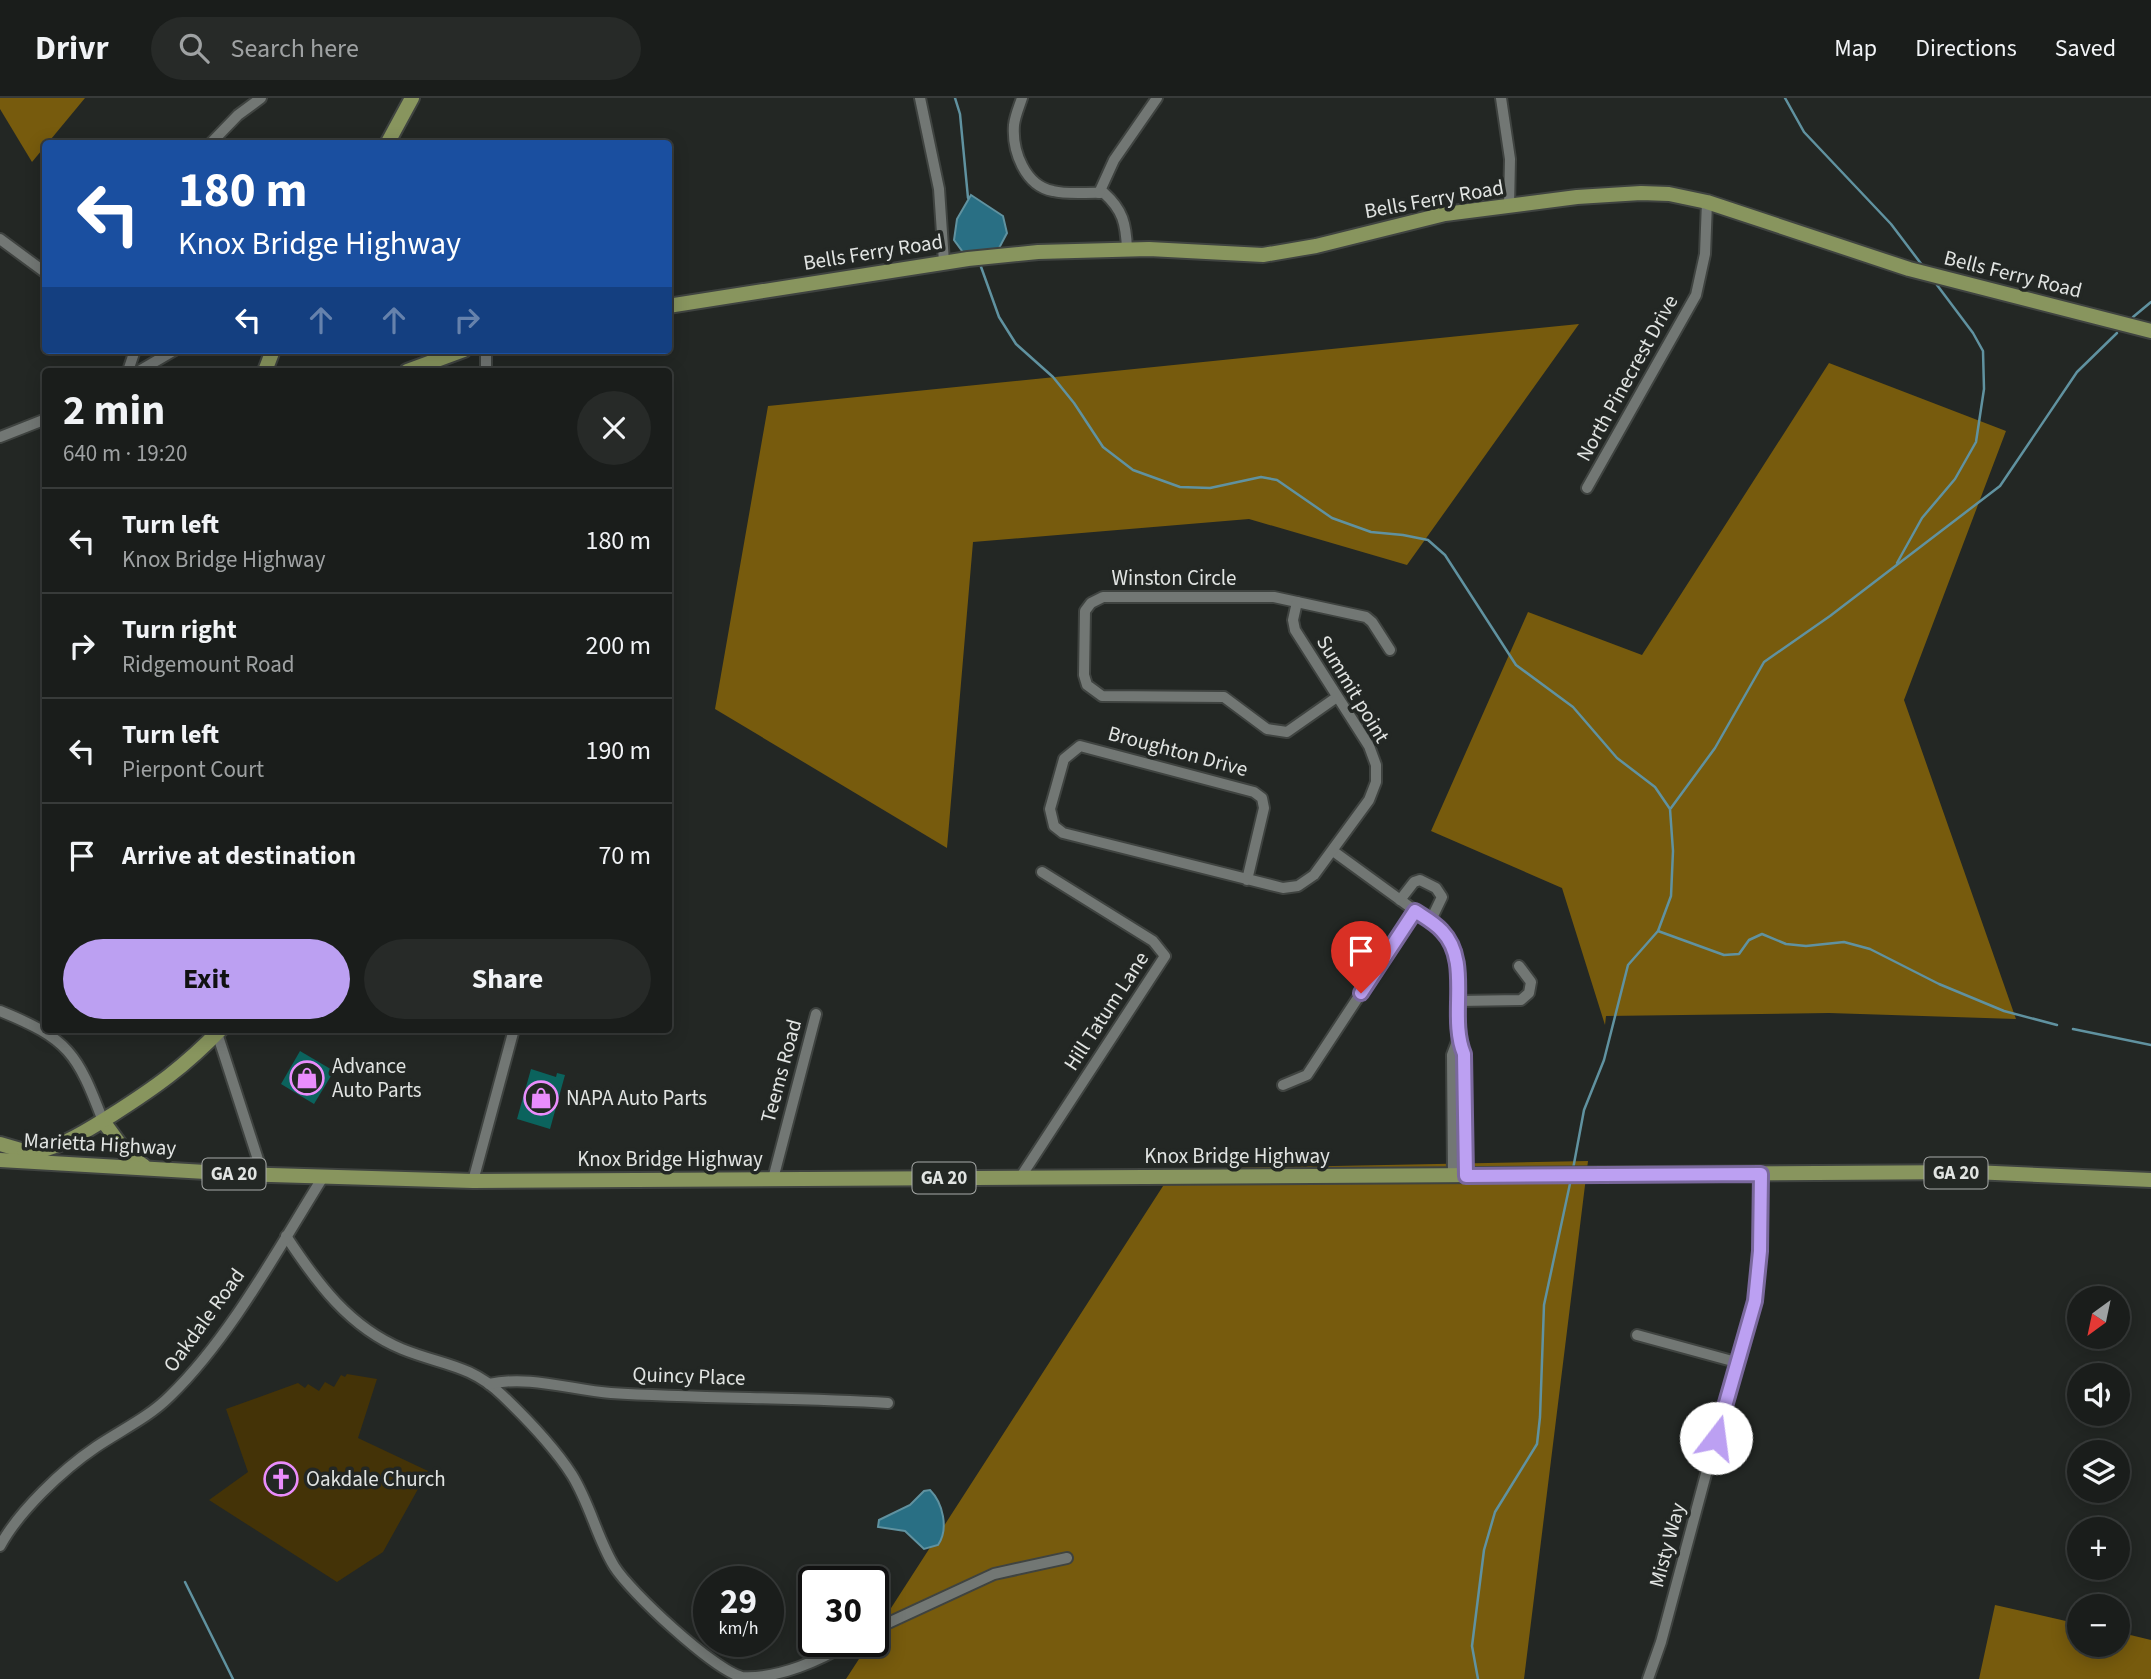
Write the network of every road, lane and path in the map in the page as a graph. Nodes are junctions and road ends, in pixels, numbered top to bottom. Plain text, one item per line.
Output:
1 (261, 98) edge
2 (412, 98) edge
3 (920, 98) edge
4 (1022, 98) edge
5 (1157, 98) edge
6 (1502, 98) edge
7 (214, 140) edge
8 (389, 140) edge
9 (1100, 193) junction
10 (1707, 201) junction
11 (1509, 207) junction
12 (0, 239) edge
13 (1127, 249) junction
14 (944, 262) junction
15 (42, 270) edge
16 (672, 305) edge
17 (2151, 331) edge
18 (168, 354) edge
19 (453, 354) edge
20 (144, 368) edge
21 (415, 368) edge
22 (42, 421) edge
23 (0, 437) edge
24 (1587, 488) dead end
25 (1297, 602) junction
26 (1390, 650) dead end
27 (1338, 697) junction
28 (1333, 851) junction
29 (1042, 872) dead end
30 (1247, 880) junction
31 (1400, 900) junction
32 (1415, 911) junction
33 (1430, 922) junction
34 (1519, 966) dead end
35 (1458, 1001) junction
36 (0, 1011) edge
37 (816, 1014) dead end
38 (42, 1029) edge
39 (50, 1033) edge
40 (217, 1033) edge
41 (220, 1033) edge
42 (513, 1033) edge
43 (1283, 1085) dead end
44 (103, 1121) junction
45 (0, 1144) edge
46 (31, 1153) junction
47 (0, 1159) edge
48 (145, 1167) junction
49 (1761, 1174) junction
50 (263, 1175) junction
51 (1459, 1176) junction
52 (323, 1177) junction
53 (1020, 1178) junction
54 (773, 1179) junction
55 (2151, 1180) edge
56 (473, 1181) junction
57 (286, 1236) junction
58 (1637, 1335) dead end
59 (1736, 1362) junction
60 (489, 1384) junction
61 (888, 1403) dead end
62 (0, 1546) edge
63 (1067, 1558) dead end
64 (889, 1623) edge
65 (825, 1657) edge
66 (1648, 1679) edge

1 - 7 street
2 - 8 main road
3 - 14 street
4 - 9 street
5 - 9 street
6 - 11 street
9 - 13 street
10 - 11 main road, Bells Ferry Road
10 - 17 main road, Bells Ferry Road
10 - 24 street, North Pinecrest Drive
11 - 13 main road, Bells Ferry Road
12 - 15 street
13 - 14 main road, Bells Ferry Road
14 - 16 main road, Bells Ferry Road
18 - 20 street
19 - 21 main road
22 - 23 street
25 - 26 street, Winston Circle
25 - 27 street, Summit point
25 - 27 street, Winston Circle
27 - 28 street, Summit point
28 - 30 street, Summit point
28 - 31 street
29 - 53 street, Hill Tatum Lane
30 - 30 street, Broughton Drive
31 - 32 street
31 - 33 street
32 - 33 street
32 - 43 street
33 - 35 street
34 - 35 street
35 - 51 street
36 - 38 street
37 - 54 street, Teems Road
39 - 44 street
40 - 44 main road, Marietta Highway
41 - 50 street
42 - 56 street
44 - 46 main road, Marietta Highway
44 - 48 main road
45 - 46 main road, Marietta Highway
46 - 47 main road, Marietta Highway
47 - 48 main road, Marietta Highway / GA 20
48 - 50 main road, Marietta Highway / GA 20
49 - 51 main road, Knox Bridge Highway / GA 20
49 - 55 main road, Knox Bridge Highway / GA 20
49 - 59 street, Misty Way
50 - 52 main road, Marietta Highway / GA 20
51 - 53 main road, Knox Bridge Highway / GA 20
52 - 56 main road, Knox Bridge Highway / GA 20
52 - 57 street, Oakdale Road
53 - 54 main road, Knox Bridge Highway / GA 20
54 - 56 main road, Knox Bridge Highway / GA 20
57 - 60 street
57 - 62 street, Oakdale Road
58 - 59 street
59 - 66 street, Misty Way
60 - 61 street, Quincy Place
60 - 65 street
63 - 64 street

